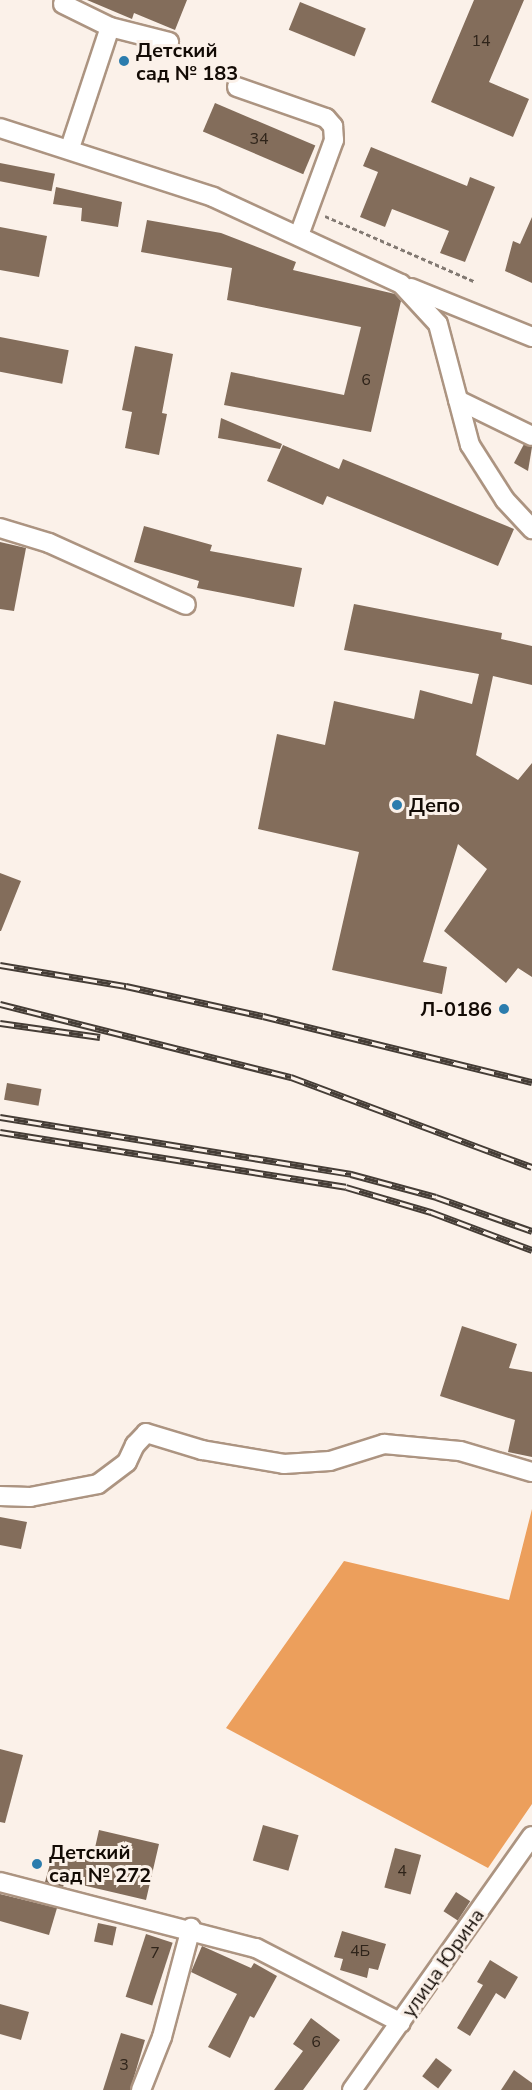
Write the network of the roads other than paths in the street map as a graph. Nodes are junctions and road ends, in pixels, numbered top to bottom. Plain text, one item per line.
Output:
1 (63, 4) dead end
2 (110, 27) junction
3 (169, 42) dead end
4 (237, 87) dead end
5 (0, 128) edge
6 (70, 148) junction
7 (298, 235) junction
8 (401, 284) junction
9 (532, 337) edge
10 (458, 400) junction
11 (532, 436) edge
12 (0, 528) edge
13 (532, 529) edge
14 (186, 605) dead end
15 (532, 1472) edge
16 (0, 1496) edge
17 (532, 1836) edge
18 (0, 1882) edge
19 (191, 1928) junction
20 (401, 2023) junction
21 (141, 2090) edge
22 (352, 2090) edge

1 - 2 street
2 - 3 street
2 - 6 street
4 - 7 street
5 - 6 street
6 - 7 street
7 - 8 street
8 - 9 street
8 - 10 street
10 - 11 street
10 - 13 street
12 - 14 street
15 - 16 street
17 - 20 street, улица Юрина
18 - 19 street
19 - 20 street
19 - 21 street
20 - 22 street, улица Юрина

